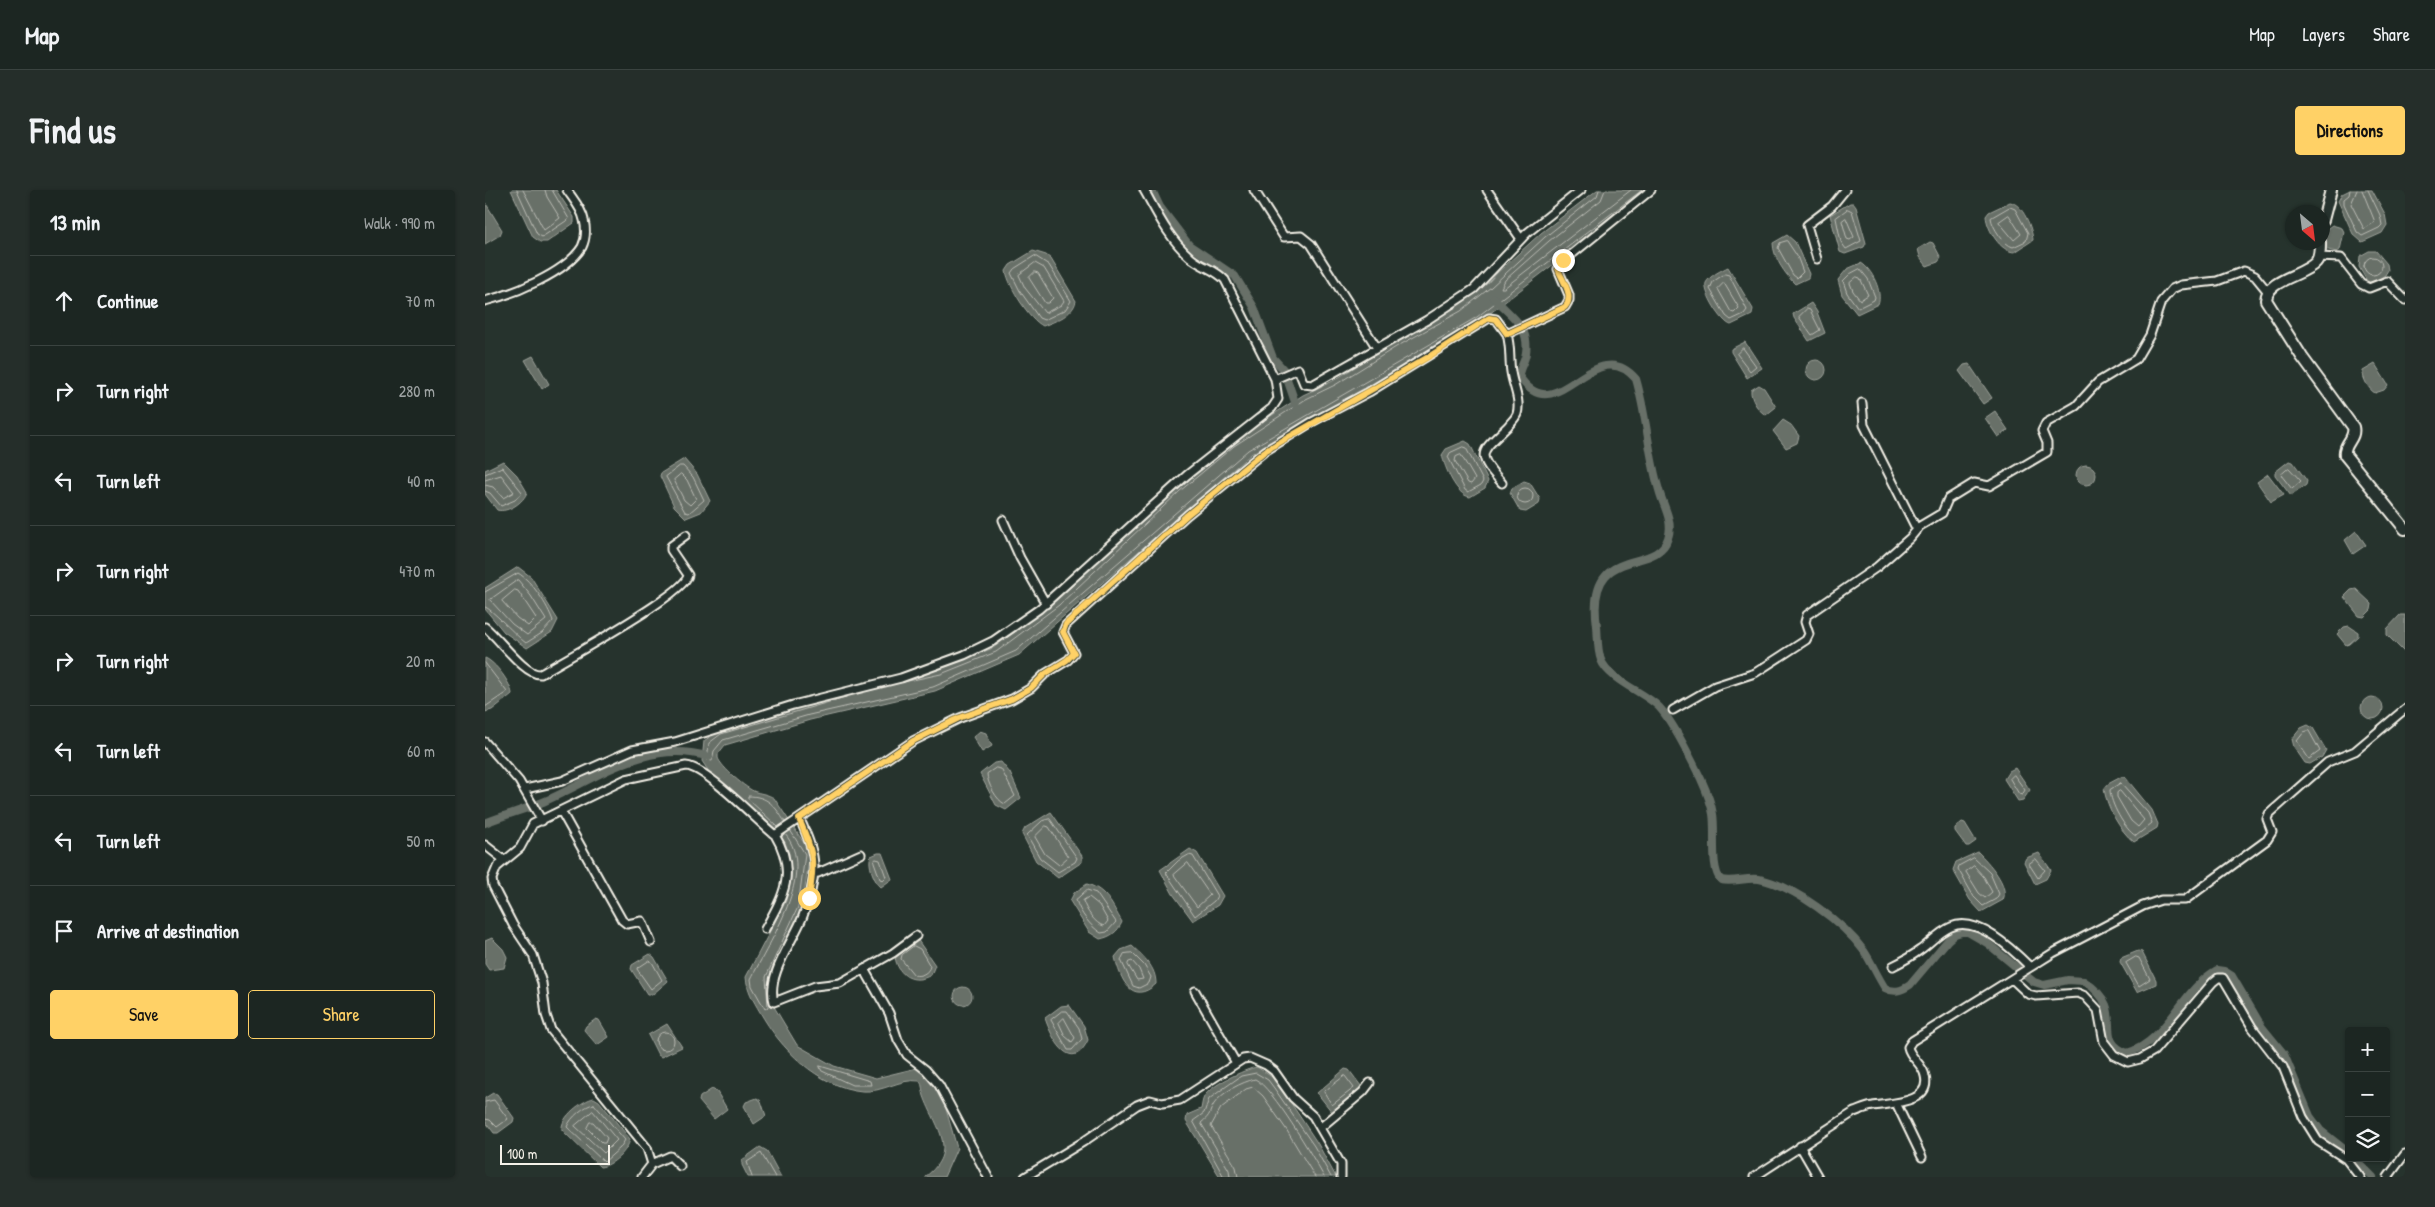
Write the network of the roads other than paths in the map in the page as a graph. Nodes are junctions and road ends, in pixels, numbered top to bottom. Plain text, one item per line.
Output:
1 (567, 190) edge
2 (1144, 190) edge
3 (1254, 190) edge
4 (1487, 190) edge
5 (1581, 190) edge
6 (1651, 190) edge
7 (1845, 190) edge
8 (2331, 190) edge
9 (2327, 205) edge
10 (1521, 239) junction
11 (2319, 250) edge
12 (2318, 257) junction
13 (1817, 259) dead end
14 (2269, 292) junction
15 (2405, 300) edge
16 (485, 301) edge
17 (1510, 333) junction
18 (1377, 348) junction
19 (1276, 378) junction
20 (1863, 403) dead end
21 (1501, 483) dead end
22 (1003, 520) dead end
23 (2405, 529) edge
24 (1917, 530) junction
25 (686, 534) dead end
26 (1046, 604) junction
27 (485, 627) edge
28 (2405, 708) edge
29 (1673, 710) dead end
30 (485, 742) edge
31 (525, 790) junction
32 (561, 811) junction
33 (541, 819) junction
34 (797, 820) junction
35 (777, 834) junction
36 (485, 845) edge
37 (861, 854) dead end
38 (504, 860) junction
39 (813, 874) junction
40 (765, 929) dead end
41 (916, 936) dead end
42 (651, 942) dead end
43 (1893, 966) dead end
44 (2029, 968) junction
45 (864, 969) junction
46 (2014, 978) junction
47 (1195, 992) dead end
48 (1236, 1063) junction
49 (1370, 1083) dead end
50 (1896, 1103) junction
51 (1320, 1128) junction
52 (1800, 1146) junction
53 (2405, 1154) edge
54 (1922, 1158) dead end
55 (652, 1164) junction
56 (680, 1166) dead end
57 (642, 1177) edge
58 (988, 1177) edge
59 (1025, 1177) edge
60 (1341, 1177) edge
61 (1754, 1177) edge
62 (1818, 1177) edge
63 (2360, 1177) edge
64 (2388, 1177) edge

1 - 16 street
2 - 19 street
3 - 18 street
4 - 10 street
5 - 10 street
6 - 17 street
7 - 13 street
8 - 9 street
10 - 18 street
11 - 12 street
12 - 14 street
12 - 15 street
14 - 23 street
14 - 24 street
17 - 21 street
17 - 34 street
18 - 19 street
19 - 26 street
20 - 24 street
22 - 26 street
24 - 29 street
25 - 27 street
26 - 31 street
28 - 44 street
30 - 31 street
31 - 33 street
32 - 33 street
32 - 35 street
32 - 42 street
33 - 38 street
34 - 35 street
34 - 39 street
35 - 40 street
36 - 38 street
37 - 39 street
38 - 55 street
39 - 45 street
41 - 45 street
43 - 44 street
44 - 46 street
45 - 58 street
46 - 50 street
46 - 63 street
47 - 48 street
48 - 51 street
48 - 59 street
49 - 51 street
50 - 52 street
50 - 54 street
51 - 60 street
52 - 61 street
52 - 62 street
53 - 64 street
55 - 56 street
55 - 57 street

